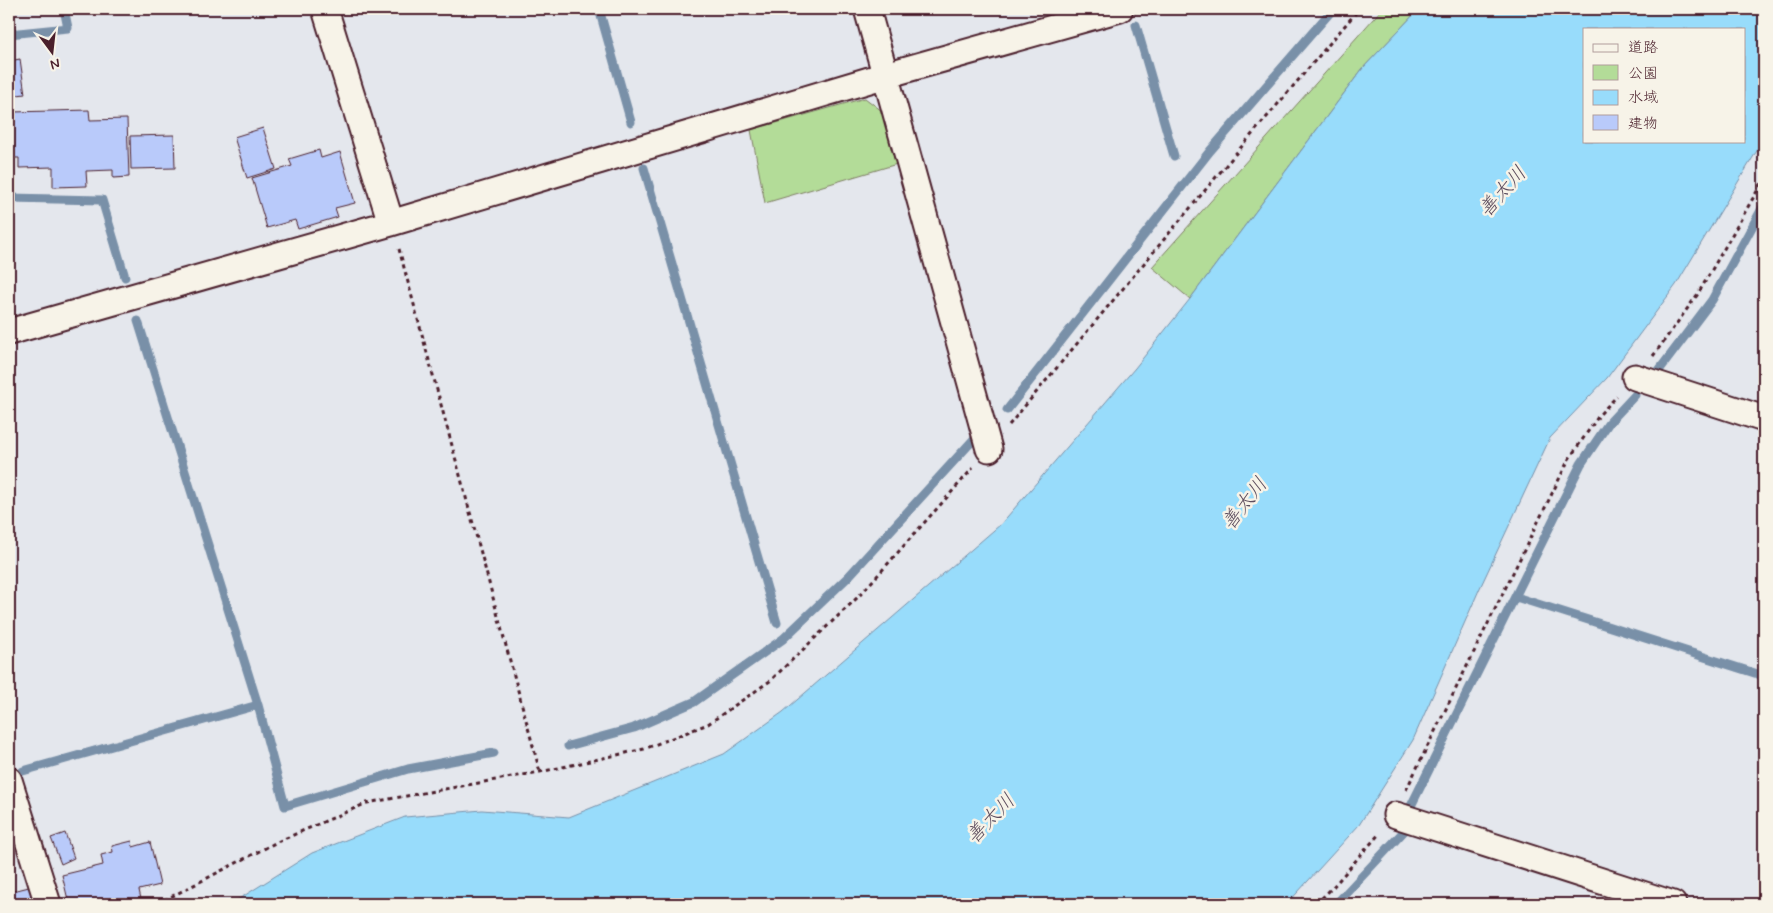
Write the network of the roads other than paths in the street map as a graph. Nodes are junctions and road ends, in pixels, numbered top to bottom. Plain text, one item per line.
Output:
1 (325, 9) edge
2 (867, 9) edge
3 (1120, 9) edge
4 (886, 75) junction
5 (392, 223) junction
6 (9, 332) edge
7 (1635, 377) road end
8 (1764, 419) edge
9 (990, 449) road end
10 (9, 780) edge
11 (1396, 815) road end
12 (48, 904) edge
13 (1673, 904) edge

1 - 5 street
2 - 4 street
3 - 4 street
4 - 5 street
4 - 9 street
5 - 6 street
7 - 8 street
10 - 12 street
11 - 13 street

